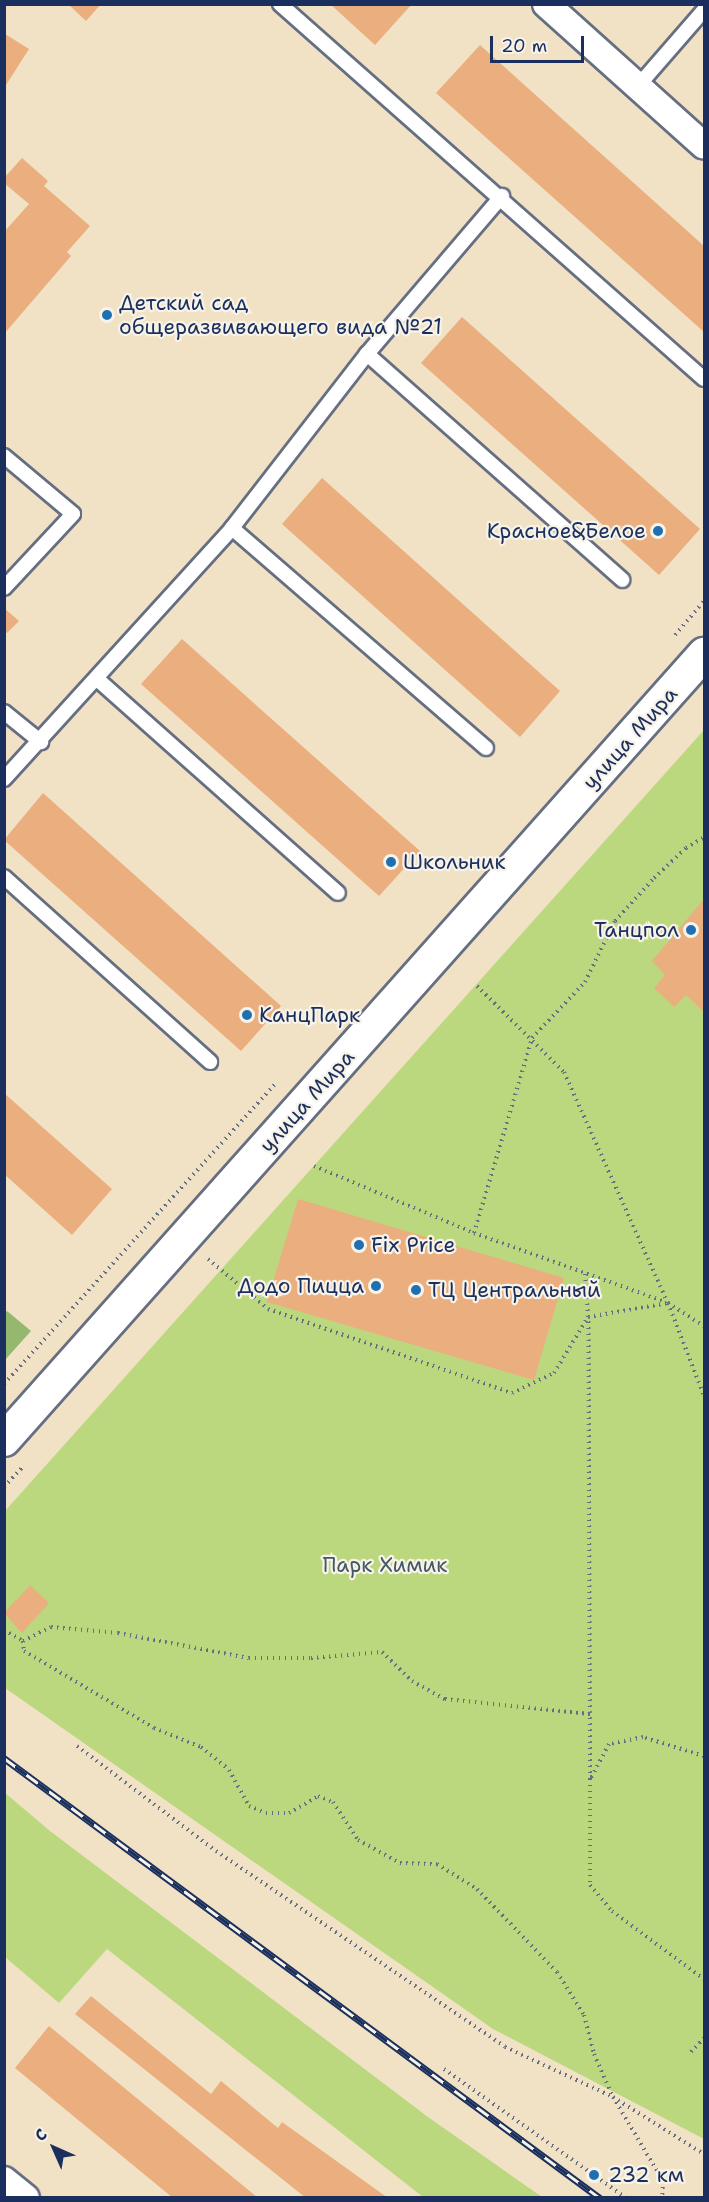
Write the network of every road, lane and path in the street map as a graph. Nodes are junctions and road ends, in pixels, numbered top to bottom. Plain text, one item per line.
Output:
1 (280, 4) edge
2 (546, 4) edge
3 (705, 10) edge
4 (638, 86) junction
5 (705, 146) edge
6 (501, 196) junction
7 (368, 354) junction
8 (705, 379) edge
9 (4, 456) edge
10 (232, 528) junction
11 (622, 580) dead end
12 (4, 588) edge
13 (705, 601) edge
14 (673, 637) dead end
15 (705, 654) edge
16 (97, 679) junction
17 (4, 712) edge
18 (41, 742) junction
19 (486, 748) dead end
20 (4, 779) edge
21 (705, 837) edge
22 (4, 877) edge
23 (338, 893) dead end
24 (477, 986) dead end
25 (532, 1038) junction
26 (210, 1062) dead end
27 (280, 1078) dead end
28 (314, 1166) dead end
29 (474, 1233) junction
30 (208, 1259) dead end
31 (585, 1273) junction
32 (668, 1303) junction
33 (588, 1317) junction
34 (705, 1326) edge
35 (4, 1384) edge
36 (705, 1396) edge
37 (4, 1440) edge
38 (4, 1630) edge
39 (23, 1641) junction
40 (590, 1714) junction
41 (77, 1746) dead end
42 (705, 1754) edge
43 (590, 1779) junction
44 (705, 1979) edge
45 (705, 2038) edge
46 (691, 2052) dead end
47 (444, 2069) dead end
48 (613, 2097) junction
49 (705, 2154) edge
50 (4, 2180) edge
51 (26, 2198) edge
52 (626, 2198) edge
53 (662, 2198) edge

1 - 6 lane
2 - 4 street
3 - 4 lane
4 - 5 street
6 - 7 lane
6 - 8 lane
7 - 10 lane
7 - 11 lane
9 - 12 lane
10 - 16 lane
10 - 19 lane
13 - 14 path
15 - 37 street, улица Мира
16 - 18 lane
16 - 23 lane
17 - 18 lane
18 - 20 lane
21 - 25 path
22 - 26 lane
24 - 25 path
25 - 29 path
25 - 32 path
27 - 35 path
28 - 29 path
29 - 31 path
30 - 33 path
31 - 32 path
31 - 33 path
32 - 33 path
32 - 34 path
32 - 36 path
33 - 40 path
38 - 39 path
39 - 40 path
39 - 48 path
40 - 43 path
41 - 48 path
42 - 43 path
43 - 44 path
45 - 46 path
47 - 52 path
48 - 49 path
48 - 53 path
50 - 51 street

